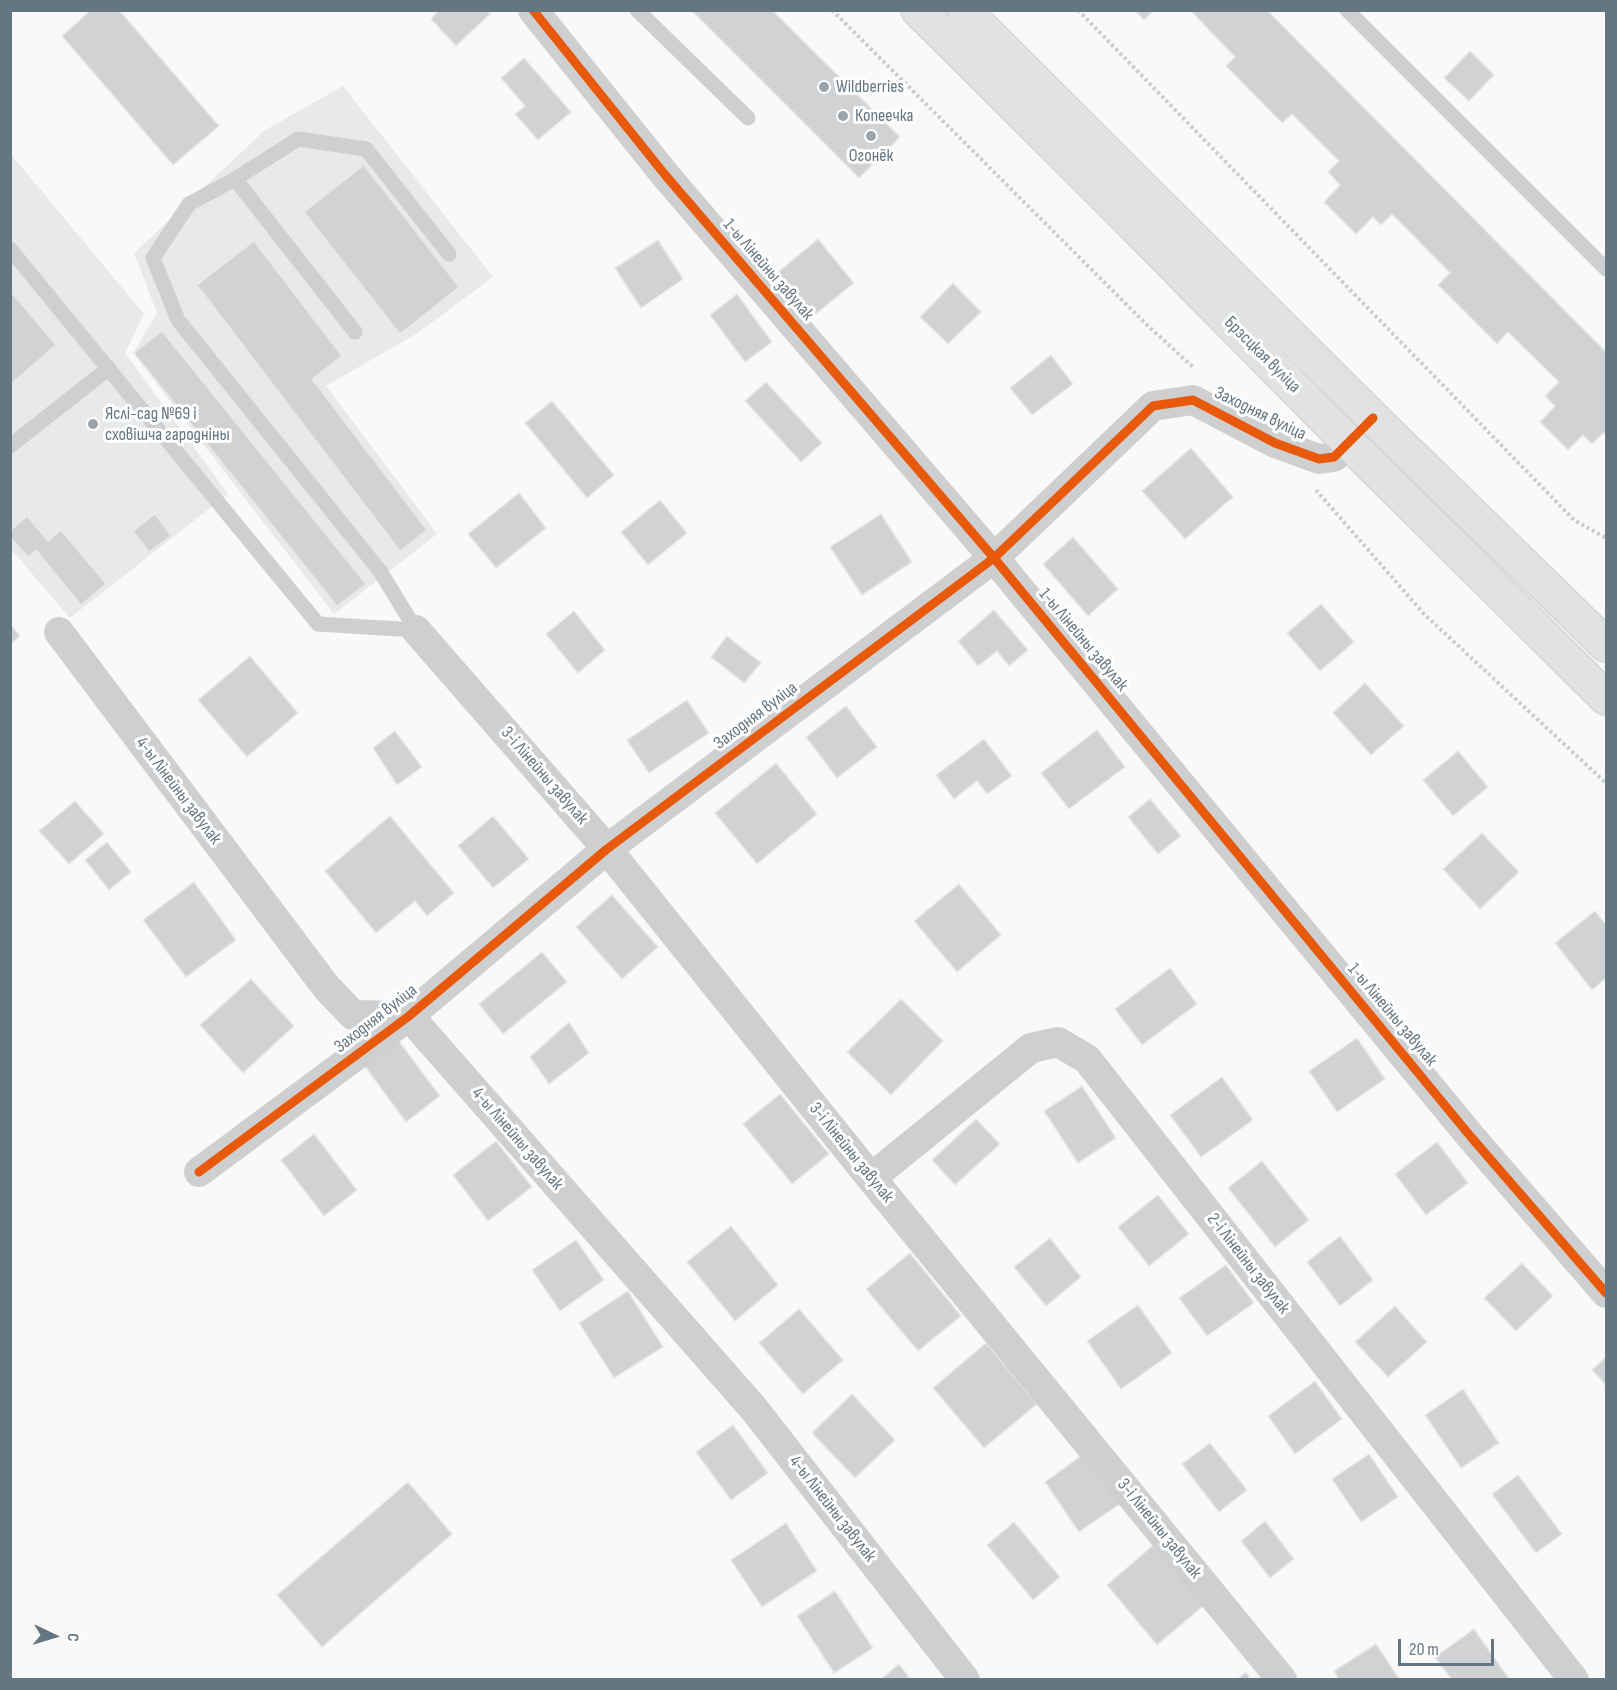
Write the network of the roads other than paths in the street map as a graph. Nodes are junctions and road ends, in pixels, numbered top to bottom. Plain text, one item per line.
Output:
1 (533, 10) edge
2 (636, 10) edge
3 (918, 10) edge
4 (964, 10) edge
5 (1347, 10) edge
6 (748, 118) dead end
7 (235, 179) junction
8 (10, 249) edge
9 (449, 254) dead end
10 (1606, 269) edge
11 (355, 332) dead end
12 (109, 368) junction
13 (1373, 418) junction
14 (1349, 443) junction
15 (10, 446) edge
16 (994, 558) junction
17 (416, 630) junction
18 (59, 632) dead end
19 (1606, 645) edge
20 (1606, 698) edge
21 (607, 849) junction
22 (409, 1016) junction
23 (199, 1172) dead end
24 (871, 1178) junction
25 (1606, 1293) edge
26 (965, 1680) edge
27 (1282, 1680) edge
28 (1574, 1680) edge

1 - 16 street, 1-ы Лінейны завулак
2 - 6 lane
3 - 14 main road, Брэсцкая вуліца
4 - 13 main road, Брэсцкая вуліца
5 - 10 lane
7 - 9 lane
7 - 11 lane
7 - 17 lane
8 - 12 lane
12 - 15 lane
12 - 17 lane
13 - 14 street, Заходняя вуліца
13 - 19 main road, Брэсцкая вуліца
14 - 16 street, Заходняя вуліца
14 - 20 main road, Брэсцкая вуліца
16 - 21 street, Заходняя вуліца
16 - 25 street, 1-ы Лінейны завулак
17 - 21 street, 3-і Лінейны завулак
18 - 22 street, 4-ы Лінейны завулак
21 - 22 street, Заходняя вуліца
21 - 24 street, 3-і Лінейны завулак
22 - 23 street, Заходняя вуліца
22 - 26 street, 4-ы Лінейны завулак
24 - 27 street, 3-і Лінейны завулак
24 - 28 street, 2-і Лінейны завулак

